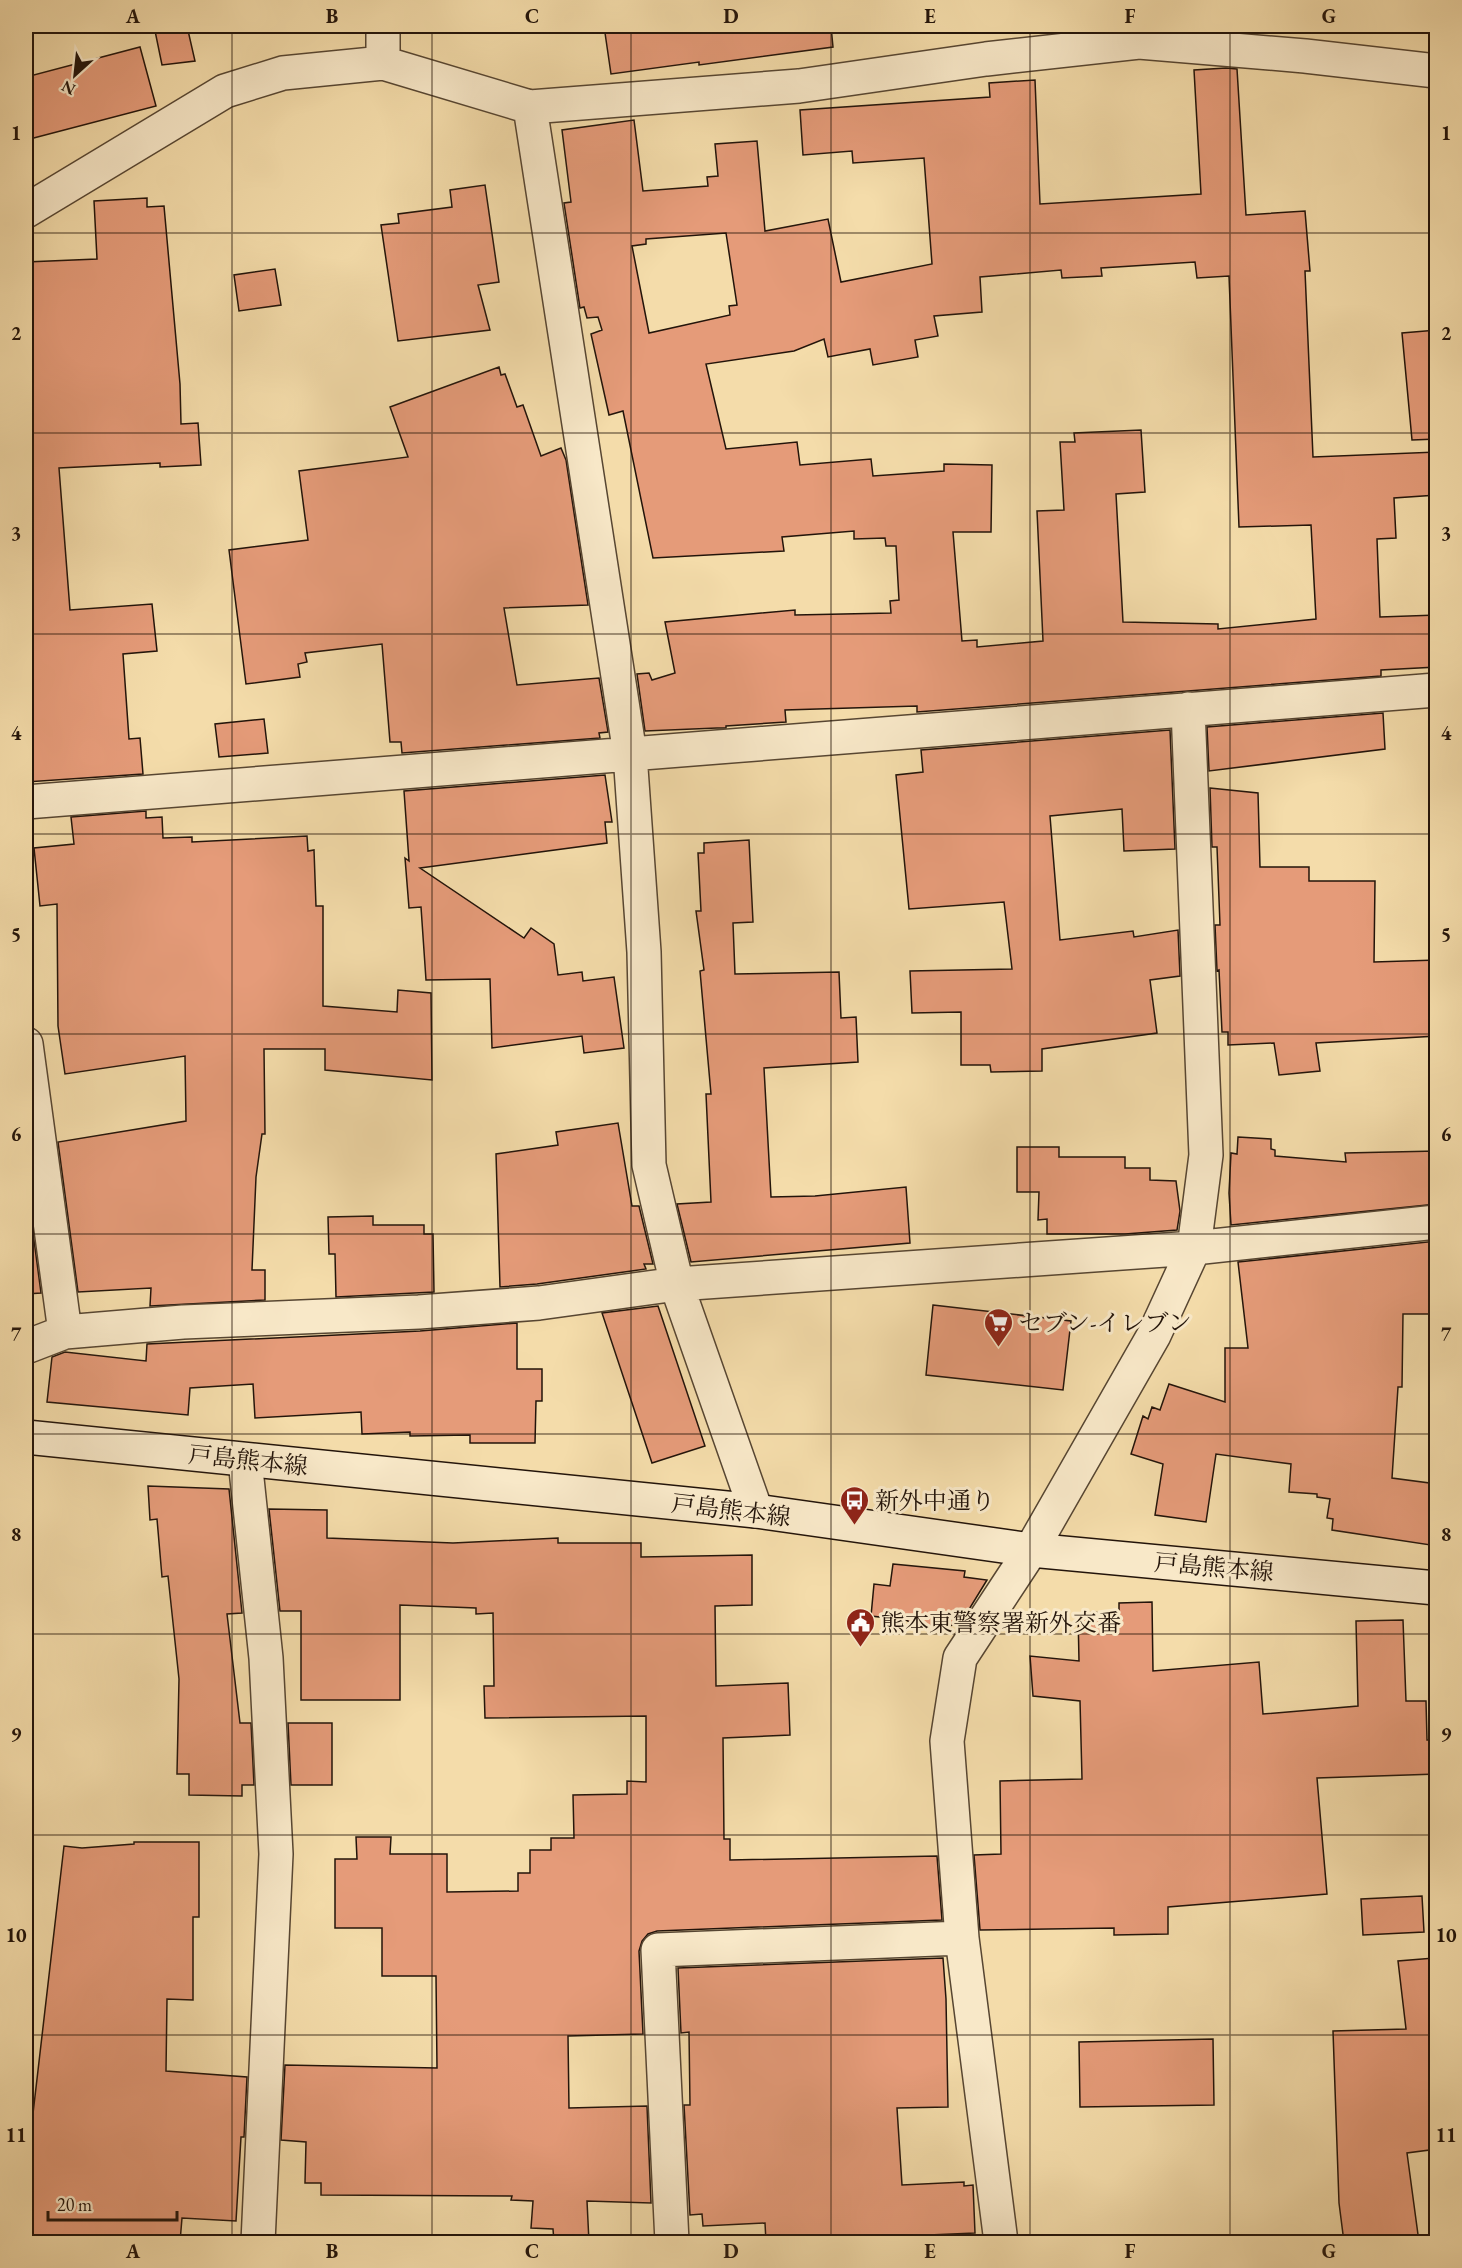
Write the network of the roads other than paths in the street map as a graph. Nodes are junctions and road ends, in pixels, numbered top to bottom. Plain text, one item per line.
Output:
1 (383, 26) edge
2 (383, 63) junction
3 (1437, 71) edge
4 (530, 107) junction
5 (26, 211) edge
6 (1437, 690) edge
7 (1188, 709) junction
8 (630, 754) junction
9 (26, 802) edge
10 (26, 1044) edge
11 (1437, 1222) edge
12 (1194, 1248) junction
13 (677, 1284) junction
14 (65, 1332) junction
15 (26, 1347) edge
16 (26, 1437) edge
17 (245, 1460) junction
18 (756, 1511) junction
19 (1030, 1550) junction
20 (1437, 1588) edge
21 (962, 1938) junction
22 (258, 2242) edge
23 (672, 2242) edge
24 (1001, 2242) edge

1 - 2 street
2 - 4 street
2 - 5 street
3 - 4 street
4 - 8 street
6 - 7 street
7 - 8 street
7 - 12 street
8 - 9 street
8 - 13 street
10 - 14 street
11 - 12 street
12 - 13 street
12 - 19 street
13 - 14 street
13 - 18 street
14 - 15 street
16 - 17 street, 戸島熊本線
17 - 18 street, 戸島熊本線
17 - 22 street
18 - 19 street, 戸島熊本線
19 - 20 street, 戸島熊本線
19 - 21 street
21 - 23 street
21 - 24 street

